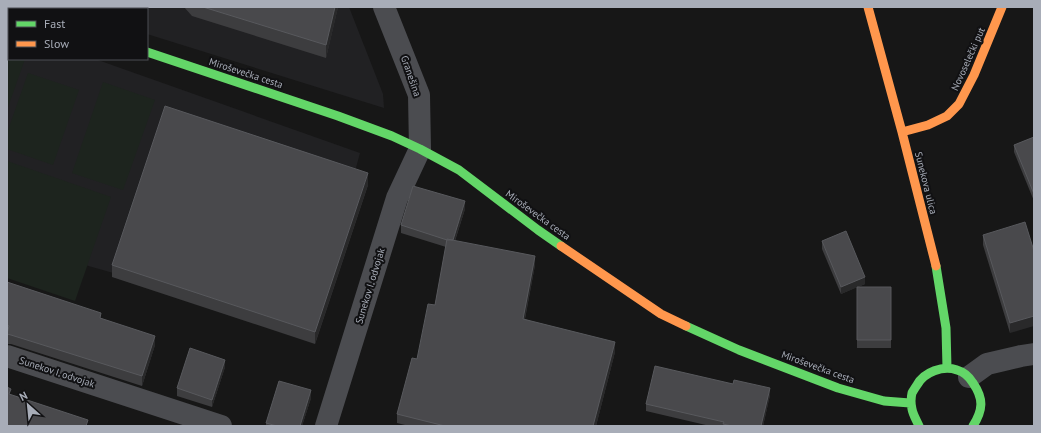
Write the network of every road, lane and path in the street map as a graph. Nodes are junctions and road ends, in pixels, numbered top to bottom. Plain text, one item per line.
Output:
1 (384, 7) edge
2 (868, 7) edge
3 (1002, 7) edge
4 (148, 52) edge
5 (902, 132) junction
6 (420, 148) junction
7 (1034, 354) edge
8 (7, 356) edge
9 (947, 368) junction
10 (969, 377) junction
11 (910, 403) junction
12 (221, 426) edge
13 (326, 426) edge
14 (919, 426) edge
15 (973, 426) edge

1 - 6 street, Granešina
2 - 5 main road, Sunekova ulica
3 - 5 main road, Novoselečki put
4 - 6 main road, Miroševečka cesta
5 - 9 main road, Sunekova ulica
6 - 11 main road, Miroševečka cesta
6 - 13 street, Sunekov I. odvojak
7 - 10 street
8 - 12 street, Sunekov I. odvojak
9 - 10 main road
9 - 11 main road
10 - 15 main road
11 - 14 main road

